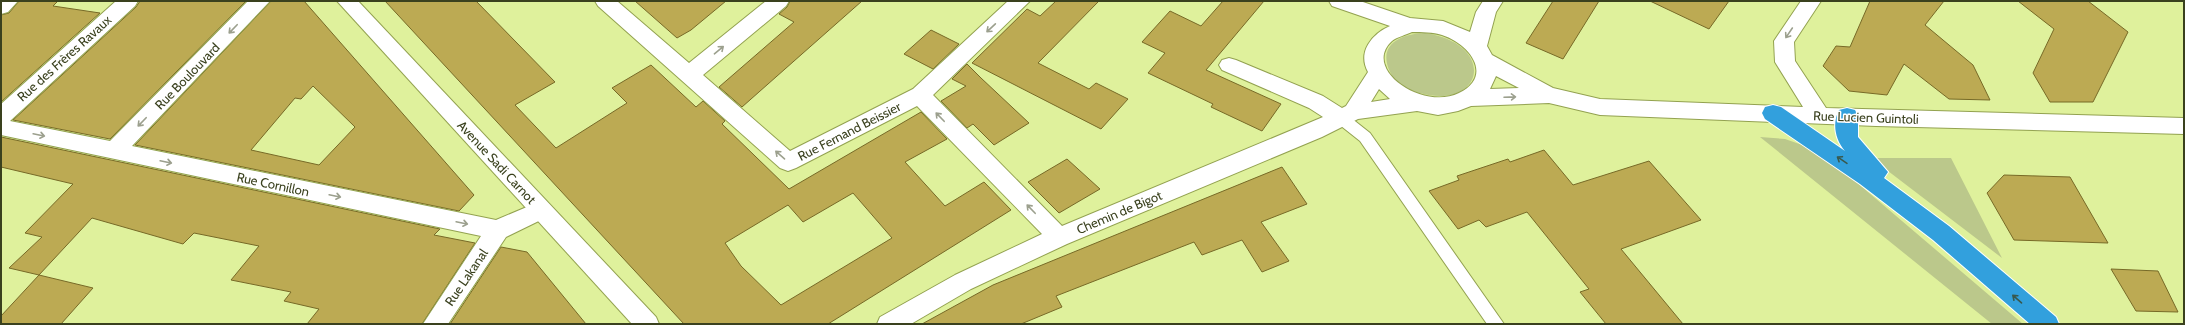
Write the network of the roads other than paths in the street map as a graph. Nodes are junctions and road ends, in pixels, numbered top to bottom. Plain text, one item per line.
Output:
1 (8, 1) edge
2 (128, 1) edge
3 (260, 1) edge
4 (347, 1) edge
5 (605, 1) edge
6 (779, 1) edge
7 (1020, 1) edge
8 (1811, 1) edge
9 (1345, 4) edge
10 (1, 7) edge
11 (1490, 7) edge
12 (1409, 25) junction
13 (1444, 28) junction
14 (1382, 38) junction
15 (1480, 54) junction
16 (1229, 65) dead end
17 (1377, 74) junction
18 (689, 75) junction
19 (920, 95) junction
20 (1549, 95) junction
21 (1472, 98) junction
22 (1418, 103) junction
23 (1773, 113) junction
24 (1347, 115) junction
25 (1819, 115) junction
26 (1, 116) edge
27 (1847, 116) junction
28 (2184, 126) edge
29 (1, 127) edge
30 (114, 151) junction
31 (541, 210) junction
32 (498, 230) junction
33 (1941, 233) junction
34 (1059, 237) junction
35 (435, 324) edge
36 (647, 324) edge
37 (889, 324) edge
38 (1496, 324) edge
39 (2047, 324) edge

1 - 10 street
2 - 26 street, Rue des Frères Ravaux
3 -> 30 street, Rue Boulouvard
4 - 31 street, Avenue Sadi Carnot
5 - 18 street, Rue Fernand Beissier
18 -> 6 street
7 -> 19 street, Rue Fernand Beissier
8 -> 25 street
9 - 12 street
9 - 14 street
11 - 13 street
11 - 15 street
12 - 13 street
12 - 14 street
13 - 15 street
14 - 17 street
15 - 20 street, Rue Lucien Guintoli
15 - 21 street
16 - 24 street
17 - 22 street
17 - 24 street
19 -> 18 street, Rue Fernand Beissier
34 -> 19 street
21 -> 20 street, Rue Lucien Guintoli
20 - 23 street, Rue Lucien Guintoli
21 - 22 street
22 - 24 street, Chemin de Bigot
23 - 25 street, Rue Lucien Guintoli
33 -> 23 highway
24 - 34 street, Chemin de Bigot
24 - 38 lane
25 - 27 street, Rue Lucien Guintoli
27 - 28 street, Rue Lucien Guintoli
27 - 33 highway
29 -> 30 street, Rue Cornillon
30 -> 32 street, Rue Cornillon
31 - 32 street
31 - 36 street, Avenue Sadi Carnot
32 - 35 street, Rue Lakanal
39 -> 33 highway
34 - 37 street, Chemin de Bigot

